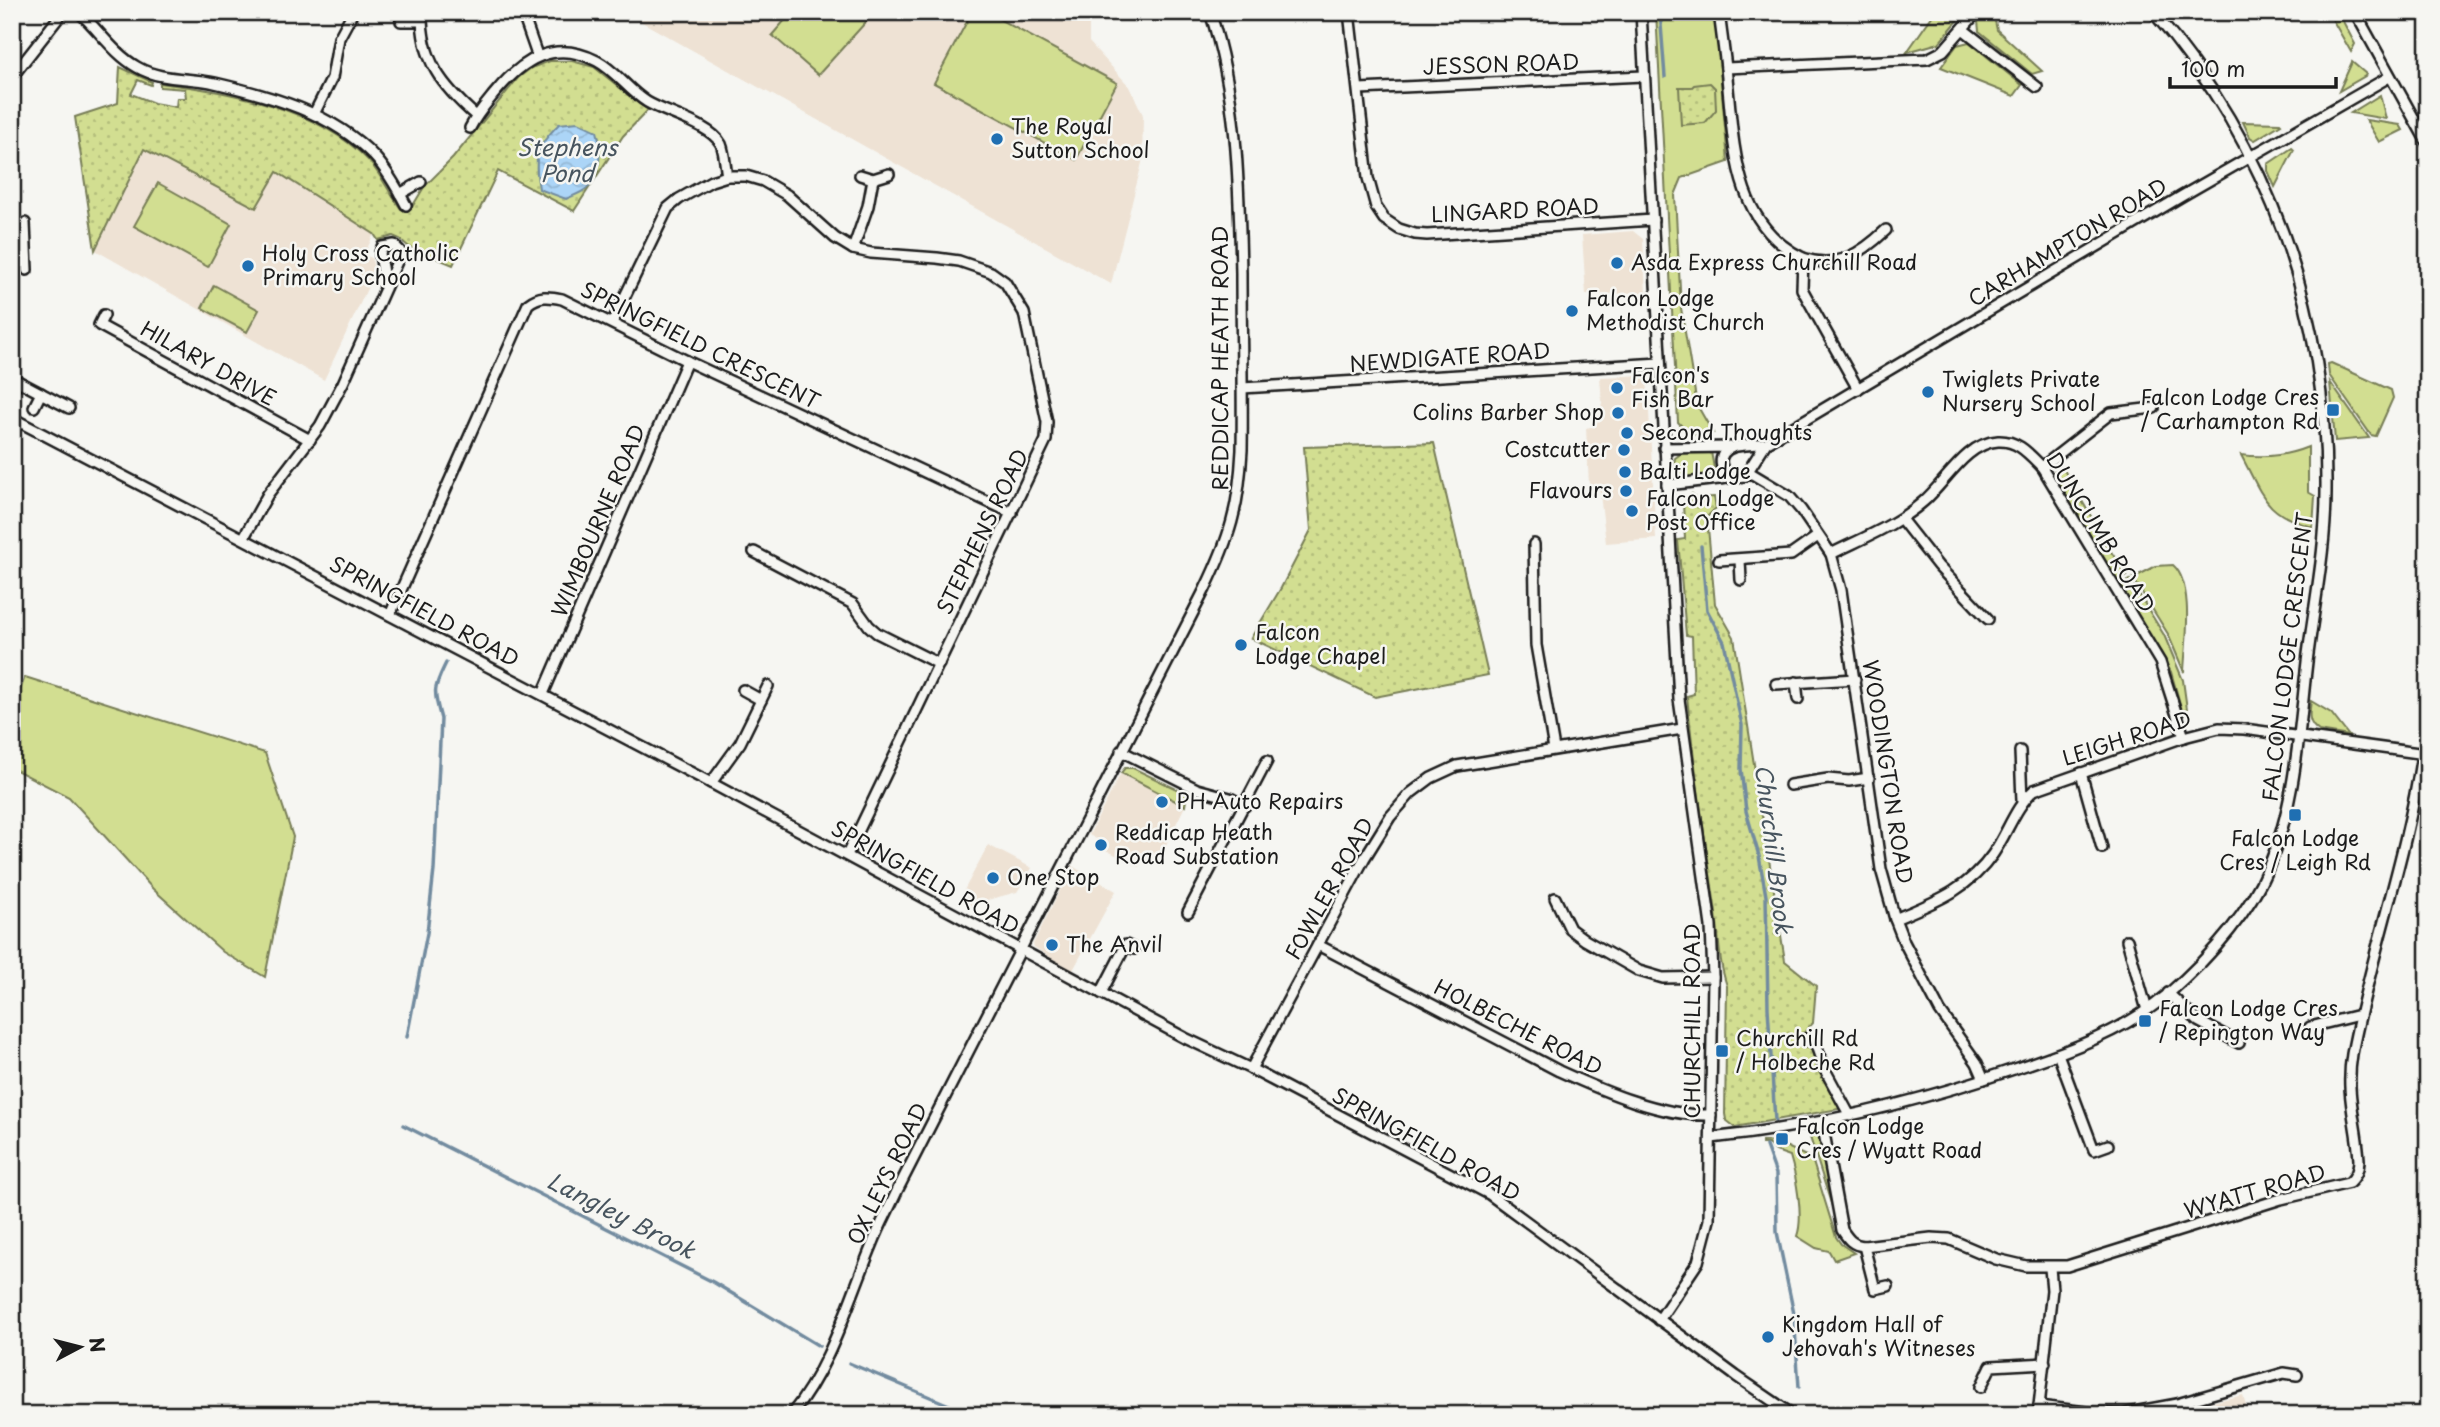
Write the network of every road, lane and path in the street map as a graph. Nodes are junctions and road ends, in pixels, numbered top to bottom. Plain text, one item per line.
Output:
1 (63, 12) edge
2 (79, 12) edge
3 (352, 12) edge
4 (522, 12) edge
5 (1210, 12) edge
6 (1349, 12) edge
7 (1641, 12) edge
8 (1719, 12) edge
9 (1977, 12) edge
10 (2153, 12) edge
11 (2355, 12) edge
12 (422, 16) edge
13 (401, 21) dead end
14 (1964, 30) junction
15 (537, 55) junction
16 (1727, 68) junction
17 (1644, 76) junction
18 (12, 77) edge
19 (2389, 77) junction
20 (2037, 87) dead end
21 (1359, 89) junction
22 (314, 114) junction
23 (476, 116) junction
24 (470, 128) dead end
25 (2426, 138) edge
26 (2250, 156) junction
27 (888, 174) dead end
28 (860, 175) dead end
29 (727, 176) junction
30 (873, 179) junction
31 (421, 182) dead end
32 (400, 194) junction
33 (406, 205) dead end
34 (1653, 220) junction
35 (25, 223) dead end
36 (1886, 230) dead end
37 (25, 237) junction
38 (12, 239) edge
39 (853, 249) junction
40 (1803, 258) junction
41 (27, 270) dead end
42 (385, 287) dead end
43 (104, 314) dead end
44 (612, 323) junction
45 (687, 361) junction
46 (1660, 363) junction
47 (12, 378) edge
48 (1242, 388) junction
49 (1858, 389) junction
50 (41, 393) junction
51 (34, 407) dead end
52 (69, 408) dead end
53 (2154, 408) dead end
54 (12, 418) edge
55 (310, 440) junction
56 (1766, 443) junction
57 (1736, 447) junction
58 (1664, 448) junction
59 (2042, 467) junction
60 (1751, 468) junction
61 (1737, 478) junction
62 (1667, 485) junction
63 (1012, 513) junction
64 (1901, 519) junction
65 (1818, 536) junction
66 (244, 537) junction
67 (1534, 544) dead end
68 (772, 549) dead end
69 (754, 552) dead end
70 (1831, 554) junction
71 (766, 558) junction
72 (1719, 560) dead end
73 (1741, 560) junction
74 (1741, 580) dead end
75 (390, 615) junction
76 (1988, 619) dead end
77 (939, 664) junction
78 (1855, 679) junction
79 (1796, 682) junction
80 (1776, 684) dead end
81 (768, 686) dead end
82 (743, 690) dead end
83 (543, 694) junction
84 (1798, 699) dead end
85 (761, 700) junction
86 (1682, 729) junction
87 (2184, 737) junction
88 (2297, 738) junction
89 (1554, 749) junction
90 (1121, 751) junction
91 (2020, 751) dead end
92 (2425, 754) edge
93 (1268, 761) dead end
94 (2081, 773) junction
95 (1868, 778) junction
96 (712, 783) junction
97 (1790, 785) dead end
98 (2022, 801) junction
99 (1245, 806) junction
100 (2102, 848) dead end
101 (847, 855) junction
102 (1555, 898) dead end
103 (1188, 912) dead end
104 (1895, 919) junction
105 (2127, 940) dead end
106 (1318, 946) junction
107 (1020, 949) junction
108 (1134, 949) dead end
109 (1713, 977) junction
110 (1101, 993) junction
111 (2168, 993) junction
112 (2147, 1010) junction
113 (2359, 1015) junction
114 (2310, 1027) dead end
115 (1803, 1040) dead end
116 (2239, 1043) dead end
117 (2058, 1054) junction
118 (1251, 1069) junction
119 (1984, 1079) junction
120 (1711, 1115) junction
121 (1850, 1116) junction
122 (1822, 1122) junction
123 (1711, 1138) junction
124 (2108, 1145) dead end
125 (1864, 1246) junction
126 (2050, 1268) junction
127 (1888, 1286) dead end
128 (1659, 1320) junction
129 (2045, 1363) junction
130 (2297, 1375) dead end
131 (1981, 1387) dead end
132 (2038, 1410) edge
133 (791, 1415) edge
134 (1793, 1415) edge

1 - 18 street
2 - 22 street
3 - 22 street
4 - 15 street
5 - 48 street, REDDICAP HEATH ROAD
6 - 21 street, LINGARD ROAD
7 - 17 street
8 - 16 street
9 - 14 street
10 - 26 street, FALCON LODGE CRESCENT
11 - 19 street
12 - 13 street
12 - 23 street
14 - 16 street
14 - 20 street
15 - 23 street
15 - 29 street
16 - 40 street
17 - 21 street, JESSON ROAD
17 - 34 street
19 - 25 street
19 - 26 street, CARHAMPTON ROAD
21 - 34 street, LINGARD ROAD
22 - 32 street
23 - 24 street
26 - 49 street, CARHAMPTON ROAD
26 - 88 street, FALCON LODGE CRESCENT
27 - 30 street
28 - 30 street
29 - 39 street, STEPHENS ROAD
29 - 44 street
30 - 39 street
31 - 32 street
32 - 33 street
34 - 46 street
35 - 37 street
36 - 40 street
37 - 38 street
37 - 41 street
39 - 63 street, STEPHENS ROAD
40 - 49 street
42 - 55 street
43 - 55 street, HILARY DRIVE
44 - 45 street, SPRINGFIELD CRESCENT
44 - 75 street, SPRINGFIELD CRESCENT
45 - 63 street, SPRINGFIELD CRESCENT
45 - 83 street, WIMBOURNE ROAD
46 - 48 street, NEWDIGATE ROAD
46 - 58 street, CHURCHILL ROAD
47 - 50 street
48 - 90 street, REDDICAP HEATH ROAD
49 - 56 street, CARHAMPTON ROAD
50 - 51 street
50 - 52 street
53 - 59 street
54 - 66 street, SPRINGFIELD ROAD
55 - 66 street
56 - 57 street, CARHAMPTON ROAD
56 - 60 street, CARHAMPTON ROAD
57 - 58 street, CARHAMPTON ROAD
57 - 60 street
57 - 61 street
58 - 62 street, CHURCHILL ROAD
59 - 64 street, DUNCUMB ROAD
59 - 87 street, DUNCUMB ROAD
60 - 61 street
60 - 65 street
61 - 62 street
62 - 86 street, CHURCHILL ROAD
63 - 77 street, STEPHENS ROAD
64 - 70 street, DUNCUMB ROAD
64 - 76 street
65 - 70 street, WOODINGTON ROAD
65 - 73 street
66 - 75 street, SPRINGFIELD ROAD
67 - 89 street
68 - 71 street
69 - 71 street
70 - 78 street, WOODINGTON ROAD
71 - 77 street
72 - 73 street
73 - 74 street
75 - 83 street, SPRINGFIELD ROAD
77 - 101 street, STEPHENS ROAD
78 - 79 street
78 - 95 street, WOODINGTON ROAD
79 - 80 street
79 - 84 street
81 - 85 street
82 - 85 street
83 - 96 street, SPRINGFIELD ROAD
85 - 96 street
86 - 89 street, FOWLER ROAD
86 - 109 street, CHURCHILL ROAD
87 - 88 street, LEIGH ROAD
87 - 94 street, LEIGH ROAD
88 - 92 street, LEIGH ROAD
88 - 111 street, FALCON LODGE CRESCENT
89 - 106 street, FOWLER ROAD
90 - 99 street
90 - 107 street, REDDICAP HEATH ROAD
91 - 98 street
92 - 113 street, WYATT ROAD
93 - 99 street
94 - 98 street, LEIGH ROAD
94 - 100 street
95 - 97 street
95 - 104 street, WOODINGTON ROAD
96 - 101 street, SPRINGFIELD ROAD
98 - 104 street
99 - 103 street
101 - 107 street, SPRINGFIELD ROAD
102 - 109 street
104 - 119 street, WOODINGTON ROAD
105 - 112 street
106 - 118 street, FOWLER ROAD
106 - 120 street, HOLBECHE ROAD
107 - 110 street, SPRINGFIELD ROAD
107 - 133 street, OX LEYS ROAD
108 - 110 street
109 - 120 street, CHURCHILL ROAD
110 - 118 street, SPRINGFIELD ROAD
111 - 112 street, FALCON LODGE CRESCENT
111 - 116 street
112 - 117 street, FALCON LODGE CRESCENT
113 - 114 street
113 - 126 street, WYATT ROAD
115 - 121 street
117 - 119 street, FALCON LODGE CRESCENT
117 - 124 street
118 - 128 street, SPRINGFIELD ROAD
119 - 121 street, FALCON LODGE CRESCENT
120 - 123 street, CHURCHILL ROAD
121 - 122 street, FALCON LODGE CRESCENT
122 - 123 street, FALCON LODGE CRESCENT
122 - 125 street
123 - 128 street, CHURCHILL ROAD
125 - 126 street, WYATT ROAD
125 - 127 street
126 - 129 street
128 - 134 street, SPRINGFIELD ROAD
129 - 131 street
129 - 132 street
130 - 132 street

